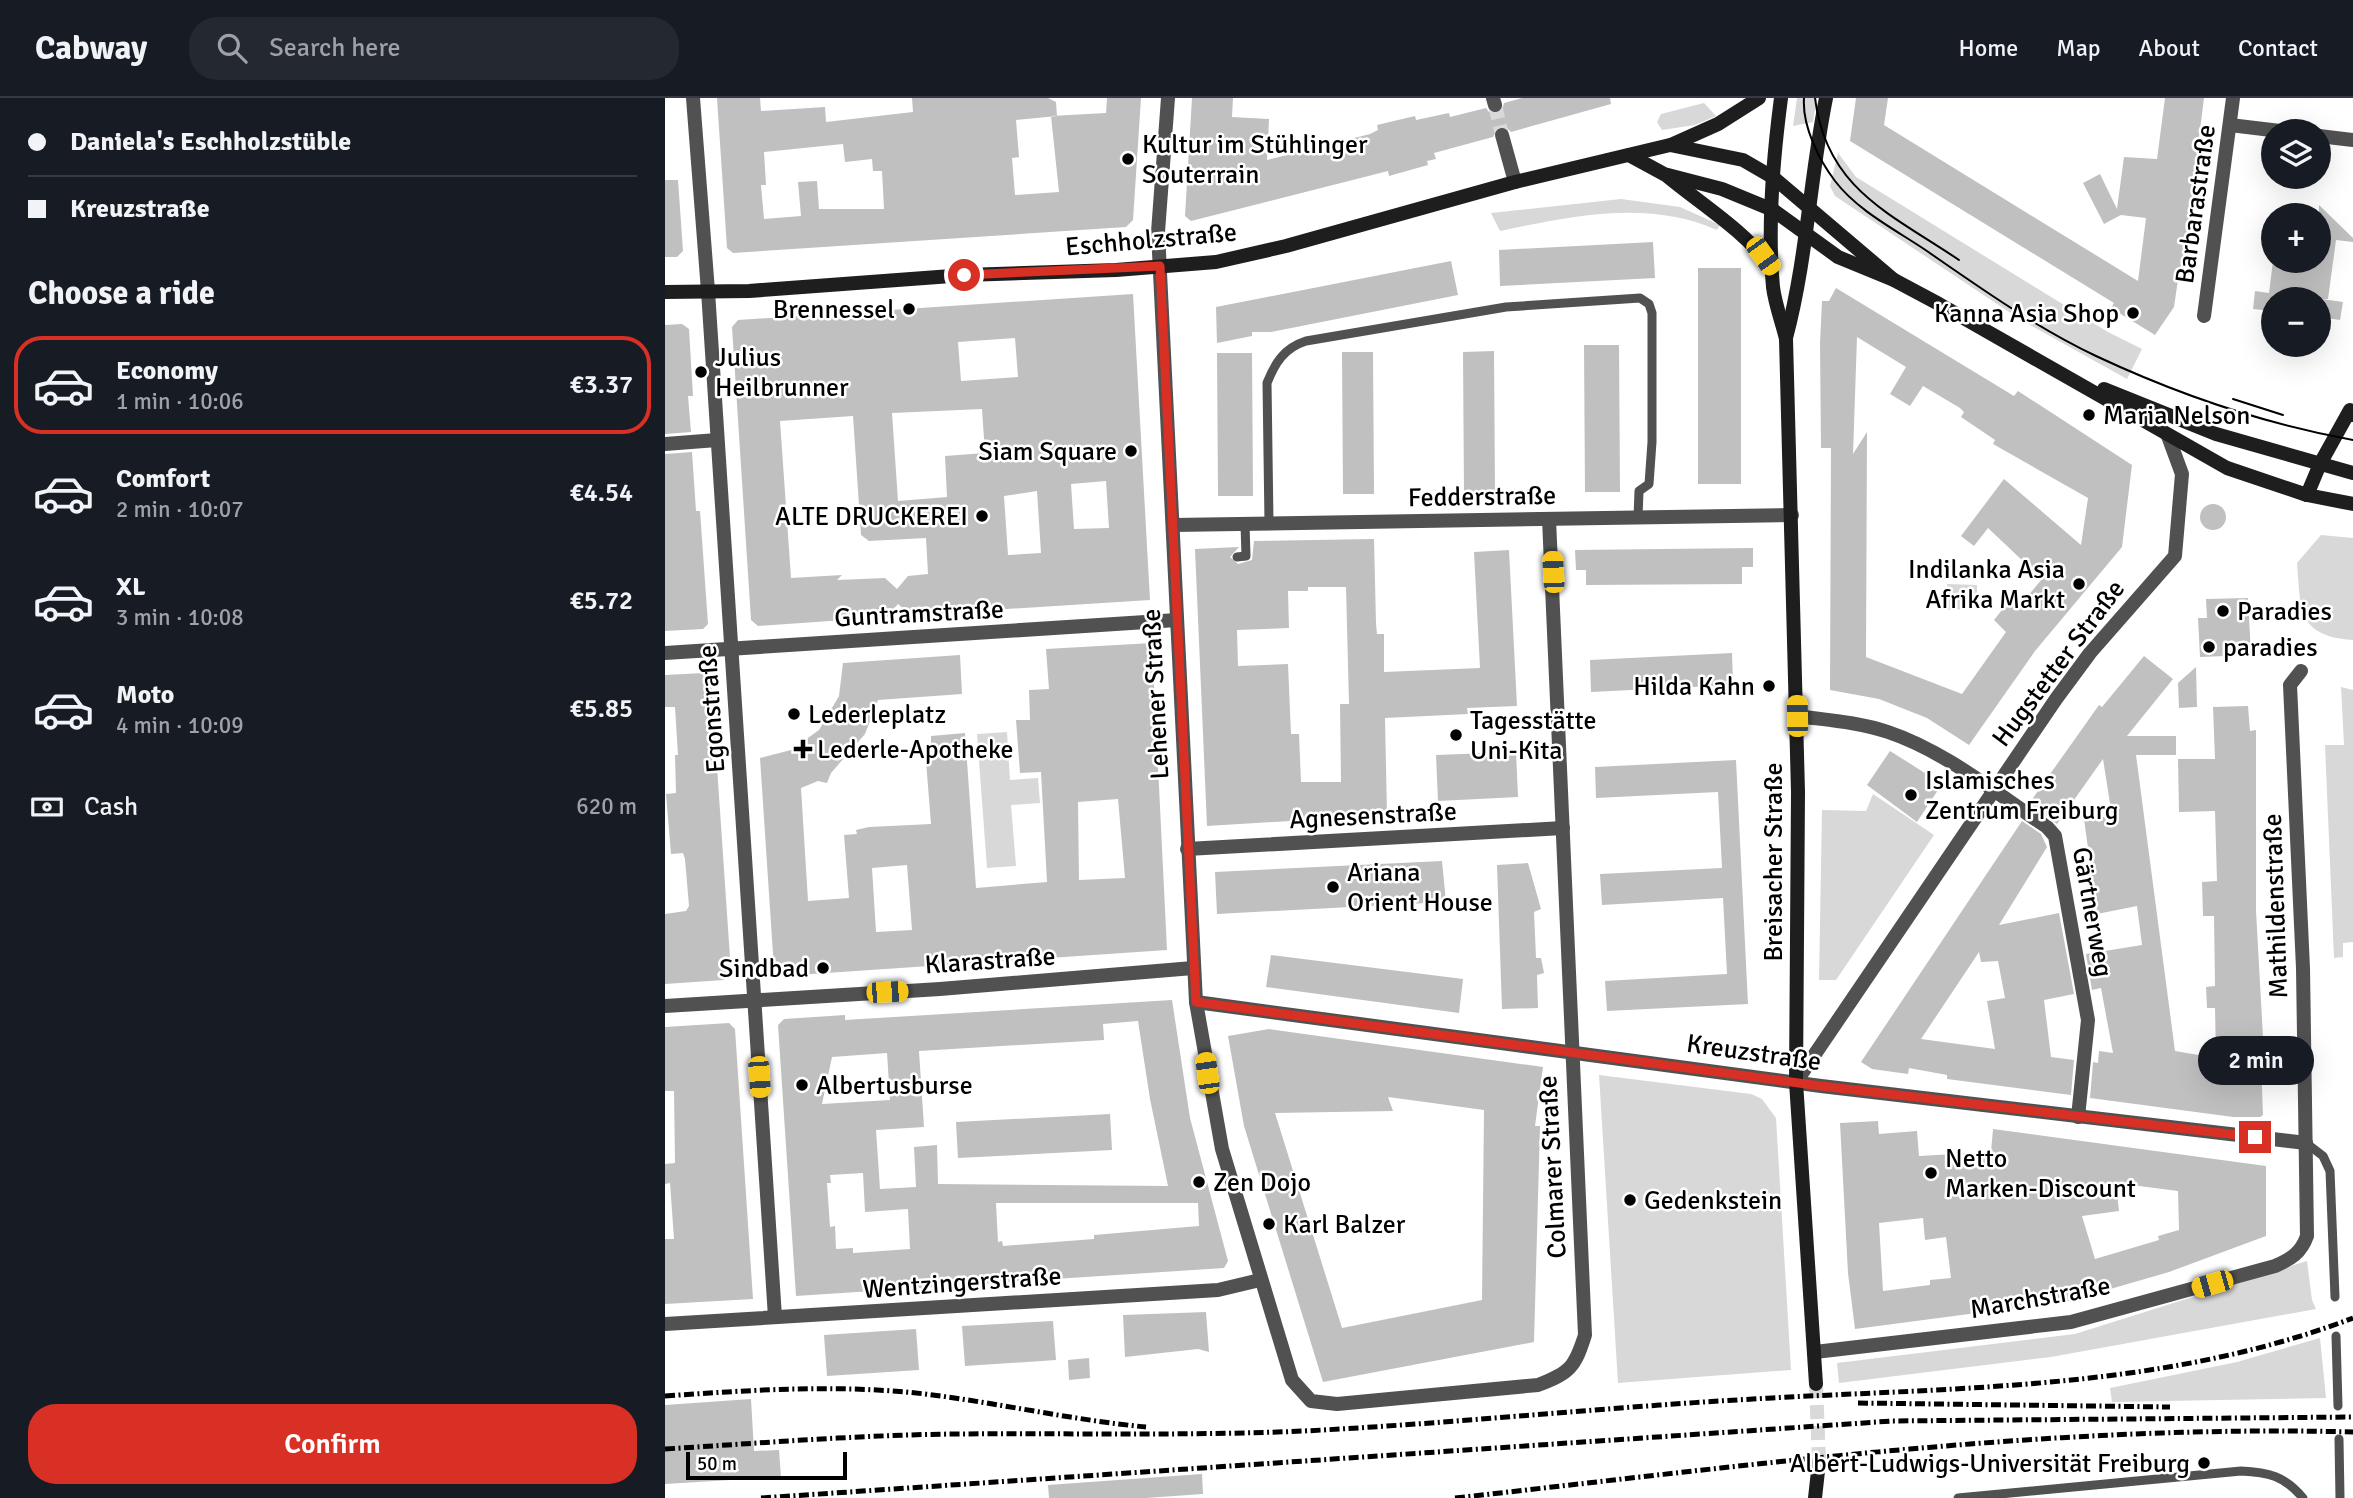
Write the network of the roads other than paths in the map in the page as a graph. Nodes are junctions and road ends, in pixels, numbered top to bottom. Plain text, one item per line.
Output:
1 (693, 98) edge
2 (1168, 98) edge
3 (1759, 98) edge
4 (1781, 98) edge
5 (1826, 98) edge
6 (2234, 98) edge
7 (2231, 125) junction
8 (2261, 129) edge
9 (1502, 135) tunnel mouth
10 (2331, 137) edge
11 (2353, 140) edge
12 (1670, 145) junction
13 (1629, 155) junction
14 (1664, 174) junction
15 (1774, 178) junction
16 (1515, 182) junction
17 (1808, 204) junction
18 (1773, 210) junction
19 (1804, 233) junction
20 (1160, 266) junction
21 (1772, 268) junction
22 (1894, 280) junction
23 (708, 291) junction
24 (665, 292) edge
25 (2204, 316) dead end
26 (1786, 339) junction
27 (2063, 373) junction
28 (2352, 410) edge
29 (2168, 436) junction
30 (717, 440) junction
31 (665, 444) edge
32 (2319, 464) junction
33 (2353, 473) edge
34 (2307, 495) junction
35 (2353, 504) edge
36 (1791, 516) junction
37 (1638, 518) junction
38 (1549, 519) junction
39 (1269, 523) junction
40 (1245, 524) junction
41 (1173, 525) junction
42 (1237, 557) dead end
43 (1177, 620) junction
44 (731, 648) junction
45 (665, 653) edge
46 (2301, 671) dead end
47 (1797, 716) junction
48 (1993, 792) junction
49 (1563, 828) junction
50 (1187, 849) junction
51 (1193, 968) junction
52 (754, 999) junction
53 (1196, 1002) junction
54 (665, 1006) edge
55 (1571, 1051) junction
56 (1796, 1082) junction
57 (2077, 1117) junction
58 (2306, 1143) junction
59 (2304, 1245) joint
60 (1260, 1280) junction
61 (2335, 1297) dead end
62 (775, 1317) junction
63 (665, 1324) edge
64 (2336, 1336) dead end
65 (1815, 1352) junction
66 (1816, 1384) tunnel mouth
67 (2338, 1406) dead end
68 (2339, 1439) dead end
69 (1819, 1462) tunnel mouth
70 (1996, 1496) edge
71 (1816, 1498) edge
72 (1958, 1498) edge
73 (2303, 1498) edge
74 (2340, 1498) edge

1 - 23 street, Egonstraße
2 - 20 street, Lehener Straße
3 - 12 main road
4 - 15 main road, Breisacher Straße
5 - 17 main road, Breisacher Straße
6 - 7 street, Barbarastraße
7 - 8 street
7 - 25 street, Barbarastraße
9 - 16 street
10 - 11 street
12 - 13 main road, Eschholzstraße
12 - 15 main road, Eschholzstraße
13 - 14 main road
13 - 16 main road, Eschholzstraße
14 - 18 main road
14 - 21 main road
15 - 17 main road, Eschholzstraße
15 - 18 main road, Breisacher Straße
16 - 20 main road, Eschholzstraße
17 - 19 main road, Breisacher Straße
17 - 22 main road, Eschholzstraße
18 - 19 main road
18 - 21 main road, Breisacher Straße
19 - 22 main road
19 - 26 main road, Breisacher Straße
20 - 23 main road, Eschholzstraße
20 - 41 street, Lehener Straße
21 - 26 main road, Breisacher Straße
22 - 27 main road
23 - 24 main road, Eschholzstraße
23 - 30 street, Egonstraße
26 - 36 main road, Breisacher Straße
27 - 29 main road
27 - 32 main road
28 - 32 main road
29 - 34 main road
29 - 48 street, Hugstetter Straße
30 - 31 street
30 - 44 street, Egonstraße
32 - 33 main road
32 - 34 main road
34 - 35 main road
36 - 37 street, Fedderstraße
36 - 47 main road, Breisacher Straße
37 - 38 street, Fedderstraße
37 - 39 lane
38 - 39 street, Fedderstraße
38 - 49 street, Colmarer Straße
39 - 40 street, Fedderstraße
40 - 41 street, Fedderstraße
40 - 42 lane
41 - 43 street, Lehener Straße
43 - 44 street, Guntramstraße
43 - 50 street, Lehener Straße
44 - 45 street, Guntramstraße
44 - 52 street, Egonstraße
46 - 58 street, Mathildenstraße
47 - 48 street, Gärtnerweg
47 - 56 main road, Breisacher Straße
48 - 56 street, Hugstetter Straße
48 - 57 street, Gärtnerweg
49 - 50 street, Agnesenstraße
49 - 55 street, Colmarer Straße
50 - 51 street, Lehener Straße
51 - 52 street, Klarastraße
51 - 53 street, Lehener Straße
52 - 54 street, Klarastraße
52 - 62 street, Egonstraße
53 - 55 street, Kreuzstraße
53 - 60 street, Lehener Straße
55 - 56 street, Kreuzstraße
55 - 60 street, Colmarer Straße
56 - 57 street, Kreuzstraße
56 - 65 main road, Breisacher Straße
57 - 58 street, Kreuzstraße
58 - 59 street, Mathildenstraße
58 - 61 lane
59 - 65 street, Marchstraße
60 - 62 street, Wentzingerstraße
62 - 63 street, Wentzingerstraße
64 - 67 lane
65 - 66 main road, Breisacher Straße
68 - 74 lane
69 - 71 main road
70 - 72 lane
70 - 73 lane

